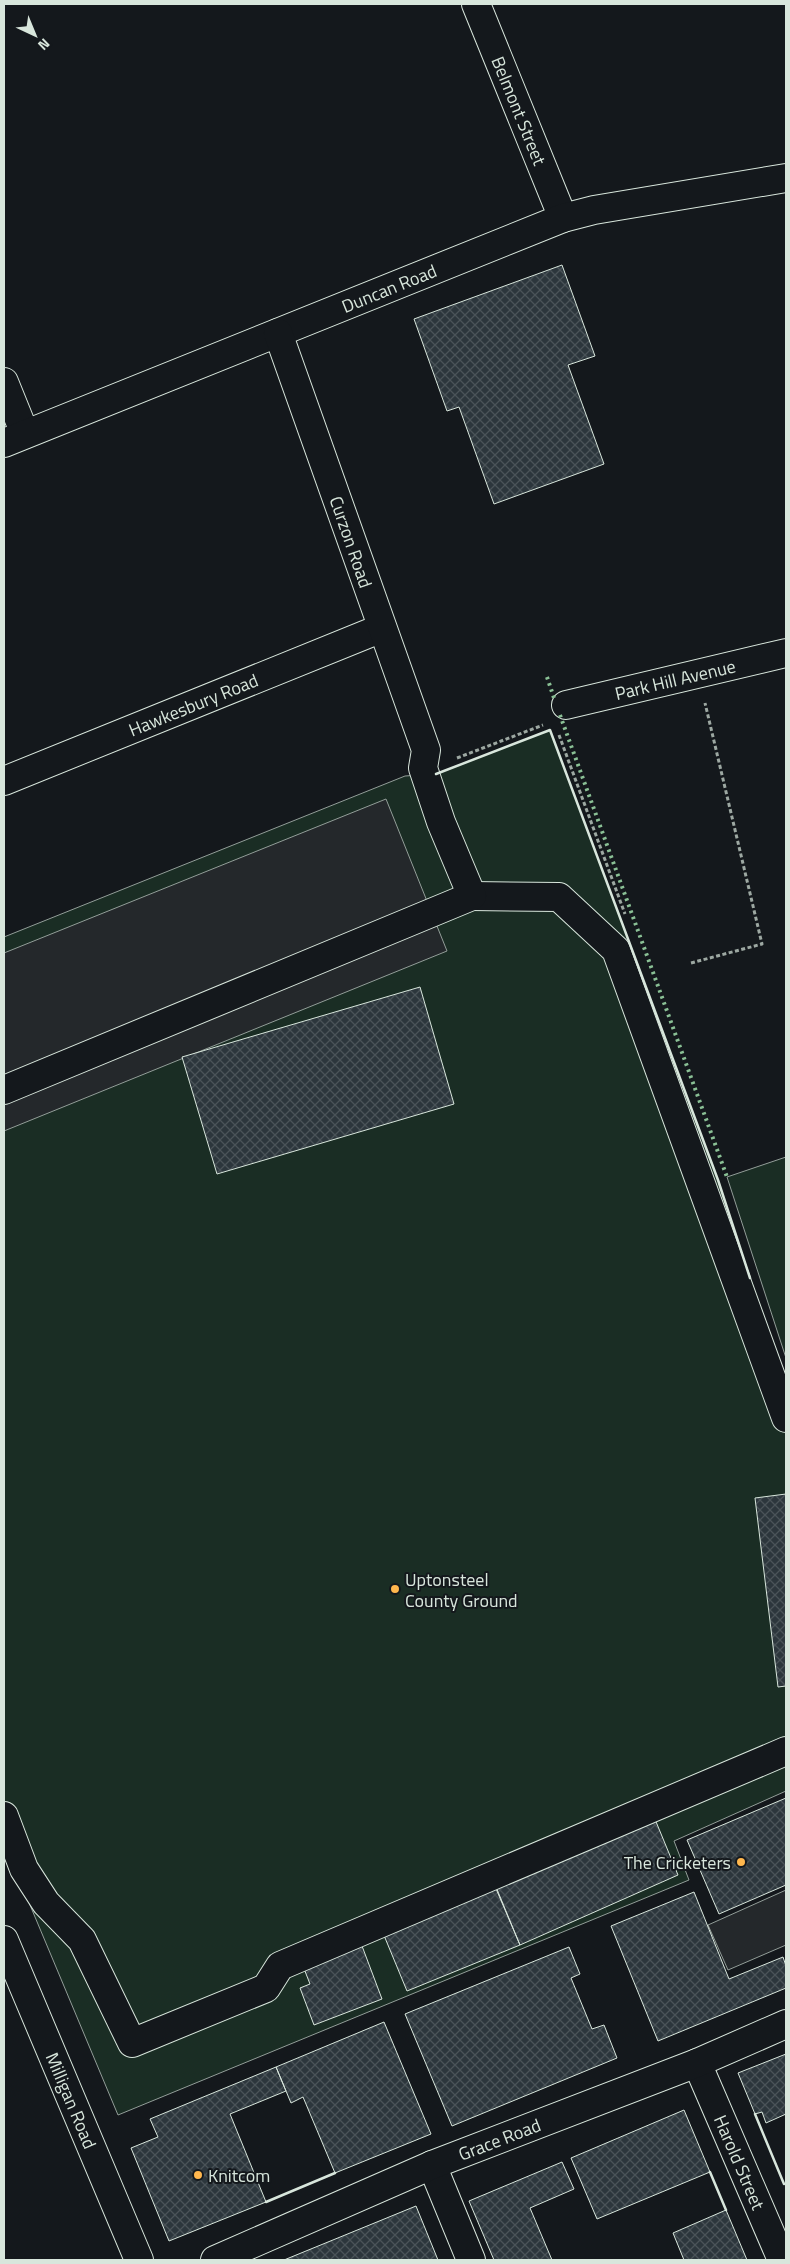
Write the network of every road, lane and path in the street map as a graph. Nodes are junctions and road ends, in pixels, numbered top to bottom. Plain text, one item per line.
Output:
1 (476, 4) edge
2 (786, 178) edge
3 (563, 218) junction
4 (278, 333) junction
5 (4, 382) edge
6 (14, 439) edge
7 (382, 628) junction
8 (786, 654) edge
9 (699, 674) junction
10 (566, 705) dead end
11 (4, 781) edge
12 (472, 896) junction
13 (690, 963) dead end
14 (4, 1090) edge
15 (786, 1418) edge
16 (786, 1750) edge
17 (4, 1816) edge
18 (4, 1940) edge
19 (786, 2024) edge
20 (697, 2063) junction
21 (432, 2166) junction
22 (139, 2260) edge
23 (215, 2260) edge
24 (471, 2260) edge
25 (782, 2260) edge

1 - 3 street, Belmont Street
2 - 3 street, Duncan Road
3 - 4 street, Duncan Road
4 - 6 street, Duncan Road
4 - 7 street, Curzon Road
5 - 6 street
7 - 11 street, Hawkesbury Road
7 - 12 street, Curzon Road
8 - 9 street, Park Hill Avenue
9 - 10 street, Park Hill Avenue
9 - 13 path
12 - 14 street
12 - 15 street
16 - 17 street
18 - 22 street, Milligan Road
19 - 20 street, Grace Road
20 - 21 street, Grace Road
20 - 25 street, Harold Street
21 - 23 street, Grace Road
21 - 24 street

